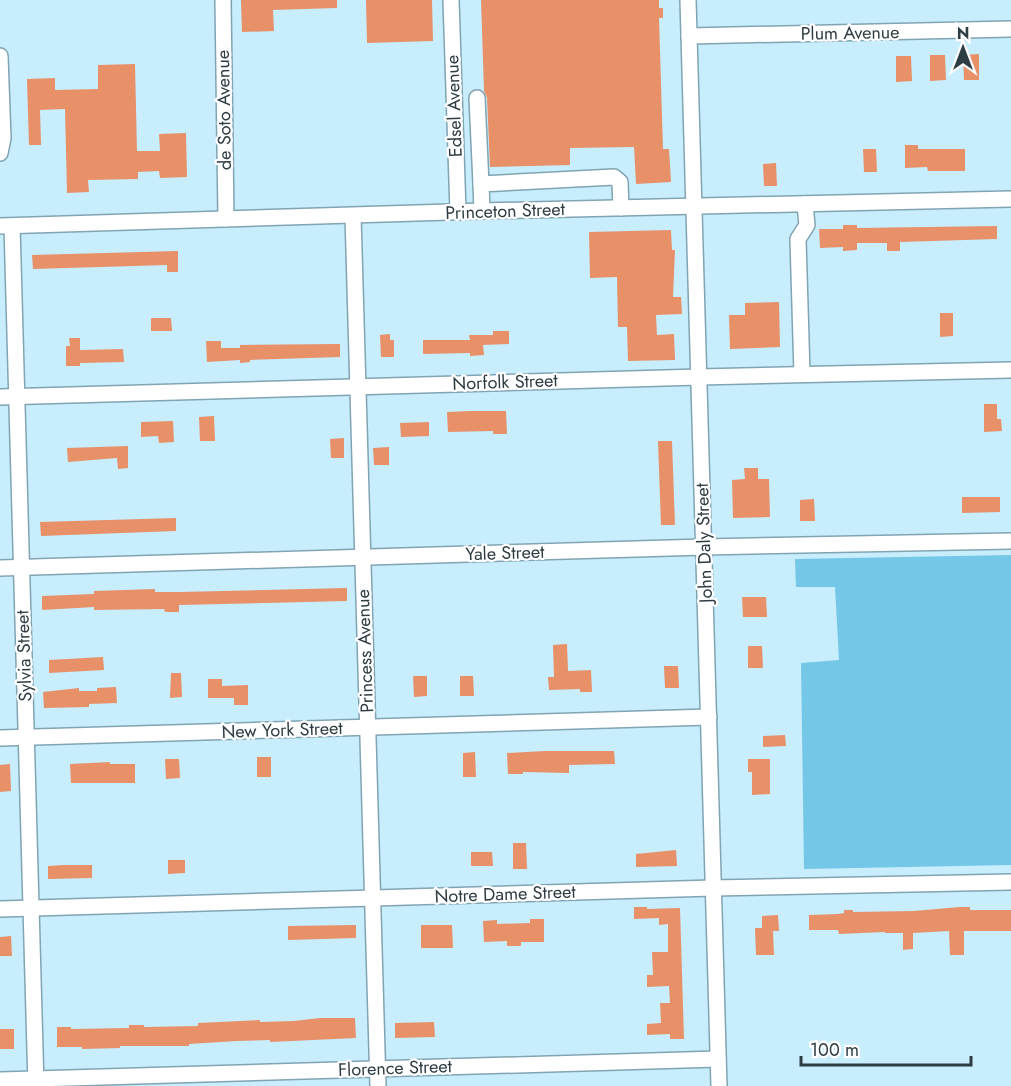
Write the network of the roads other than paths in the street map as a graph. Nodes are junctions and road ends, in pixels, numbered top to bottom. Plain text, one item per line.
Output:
1 (222, 0) edge
2 (451, 0) edge
3 (688, 0) edge
4 (1011, 29) edge
5 (689, 36) junction
6 (0, 56) edge
7 (477, 98) dead end
8 (0, 153) edge
9 (481, 184) junction
10 (1011, 199) edge
11 (805, 204) junction
12 (694, 206) junction
13 (621, 208) junction
14 (482, 211) junction
15 (458, 212) junction
16 (353, 216) junction
17 (226, 219) junction
18 (6, 226) edge
19 (1011, 370) edge
20 (802, 374) junction
21 (699, 376) junction
22 (358, 386) junction
23 (17, 396) junction
24 (0, 397) edge
25 (1011, 541) edge
26 (704, 547) junction
27 (363, 557) junction
28 (21, 567) junction
29 (0, 568) edge
30 (709, 717) junction
31 (367, 727) junction
32 (0, 738) edge
33 (26, 738) junction
34 (1011, 882) edge
35 (713, 888) junction
36 (372, 898) junction
37 (31, 908) junction
38 (0, 909) edge
39 (718, 1059) junction
40 (377, 1069) junction
41 (0, 1080) edge
42 (36, 1082) edge
43 (378, 1086) edge
44 (719, 1086) edge

1 - 17 street, de Soto Avenue
2 - 15 street, Edsel Avenue
3 - 5 street, John Daly Street
4 - 5 street, Plum Avenue
5 - 12 street, John Daly Street
6 - 8 street
7 - 9 street
9 - 13 street
9 - 14 street
10 - 11 street, Princeton Street
11 - 12 street, Princeton Street
11 - 20 street
12 - 13 street, Princeton Street
12 - 21 street, John Daly Street
13 - 14 street, Princeton Street
14 - 15 street, Princeton Street
15 - 16 street, Princeton Street
16 - 17 street, Princeton Street
16 - 22 street, Princess Avenue
17 - 18 street, Princeton Street
18 - 23 street, Sylvia Street
19 - 20 street, Norfolk Street
20 - 21 street, Norfolk Street
21 - 22 street, Norfolk Street
21 - 26 street, John Daly Street
22 - 23 street, Norfolk Street
22 - 27 street, Princess Avenue
23 - 24 street, Norfolk Street
23 - 28 street, Sylvia Street
25 - 26 street, Yale Street
26 - 27 street, Yale Street
26 - 30 street, John Daly Street
27 - 28 street, Yale Street
27 - 31 street, Princess Avenue
28 - 29 street, Yale Street
28 - 33 street, Sylvia Street
30 - 31 street, New York Street
30 - 35 street, John Daly Street
31 - 33 street, New York Street
31 - 36 street, Princess Avenue
32 - 33 street, New York Street
33 - 37 street, Sylvia Street
34 - 35 street, Notre Dame Street
35 - 36 street, Notre Dame Street
35 - 39 street, John Daly Street
36 - 37 street, Notre Dame Street
36 - 40 street, Princess Avenue
37 - 38 street, Notre Dame Street
37 - 42 street, Sylvia Street
39 - 40 street, Florence Street
39 - 44 street, John Daly Street
40 - 42 street, Florence Street
40 - 43 street, Princess Avenue
41 - 42 street, Florence Street

